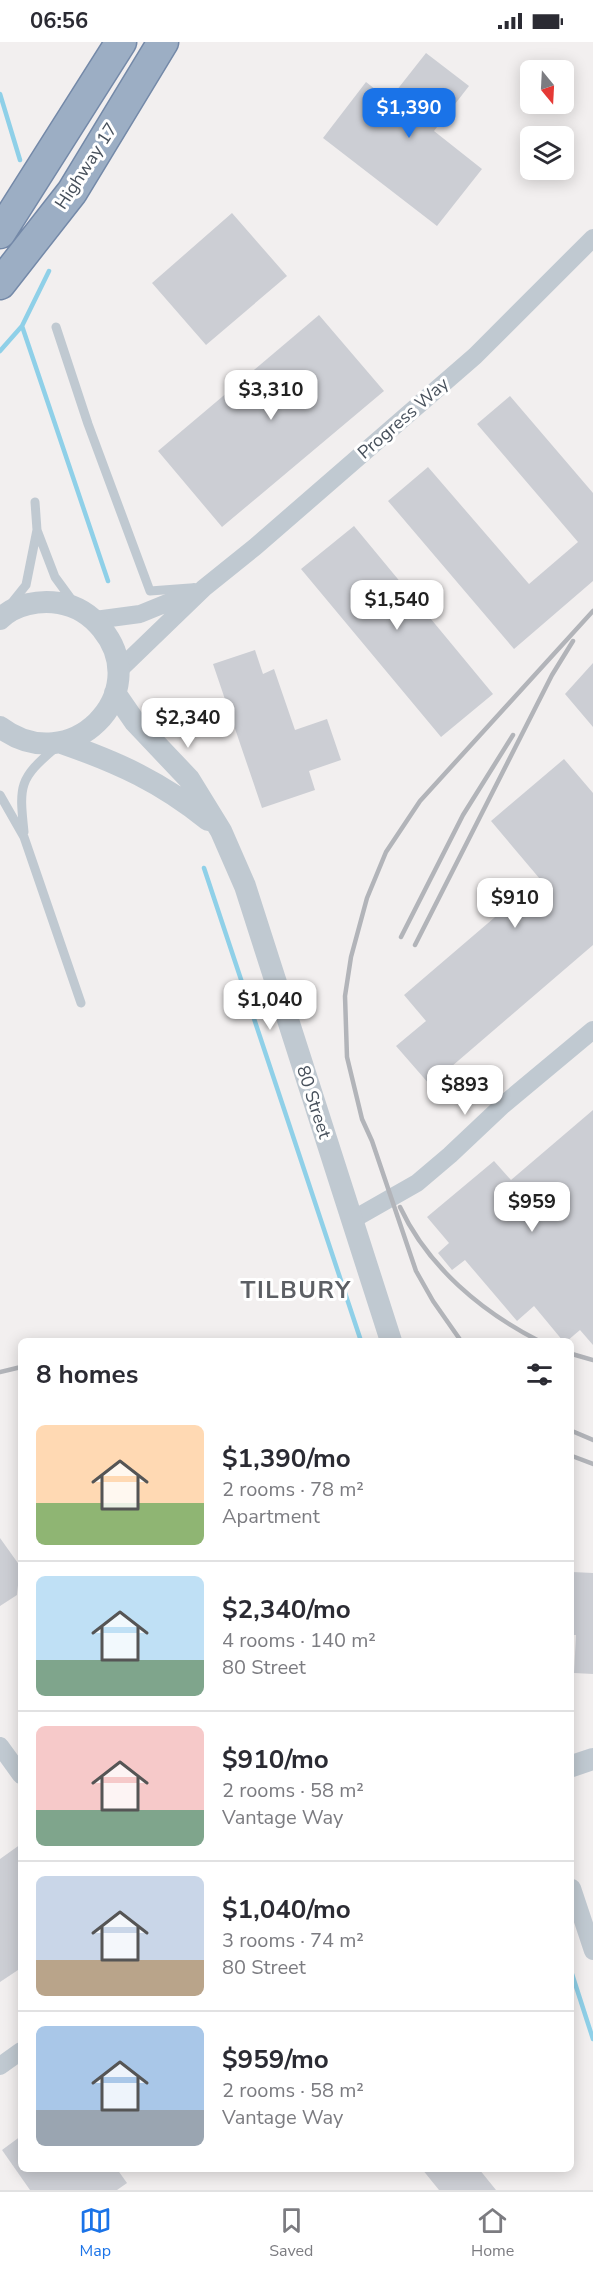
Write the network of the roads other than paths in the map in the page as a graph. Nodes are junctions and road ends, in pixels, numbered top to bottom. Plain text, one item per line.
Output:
1 (121, 42) edge
2 (163, 42) edge
3 (0, 233) edge
4 (593, 238) edge
5 (0, 284) edge
6 (56, 327) dead end
7 (35, 502) dead end
8 (37, 530) junction
9 (204, 588) junction
10 (87, 615) junction
11 (0, 619) edge
12 (116, 682) junction
13 (0, 727) edge
14 (61, 743) junction
15 (0, 795) edge
16 (221, 831) junction
17 (24, 837) junction
18 (81, 1003) dead end
19 (593, 1030) edge
20 (352, 1220) junction
21 (390, 1338) edge
22 (0, 1746) edge
23 (593, 1759) edge
24 (574, 1765) edge
25 (18, 1770) edge
26 (574, 1894) edge
27 (593, 1951) edge
28 (18, 2053) edge
29 (0, 2066) edge

1 - 3 highway, Highway 17
2 - 5 highway, Highway 17
4 - 9 street, Progress Way
6 - 9 lane
7 - 8 lane
8 - 10 lane
8 - 11 lane
9 - 10 street, Progress Way
9 - 12 street, Progress Way
10 - 11 street
10 - 12 street, 80 Street
12 - 14 street
12 - 16 street, 80 Street
13 - 14 street
14 - 16 street, 80 Street
14 - 17 lane
15 - 17 lane
16 - 20 street, 80 Street
17 - 18 lane
19 - 20 street
20 - 21 street, 80 Street
22 - 25 street
23 - 24 street
26 - 27 street
28 - 29 street

